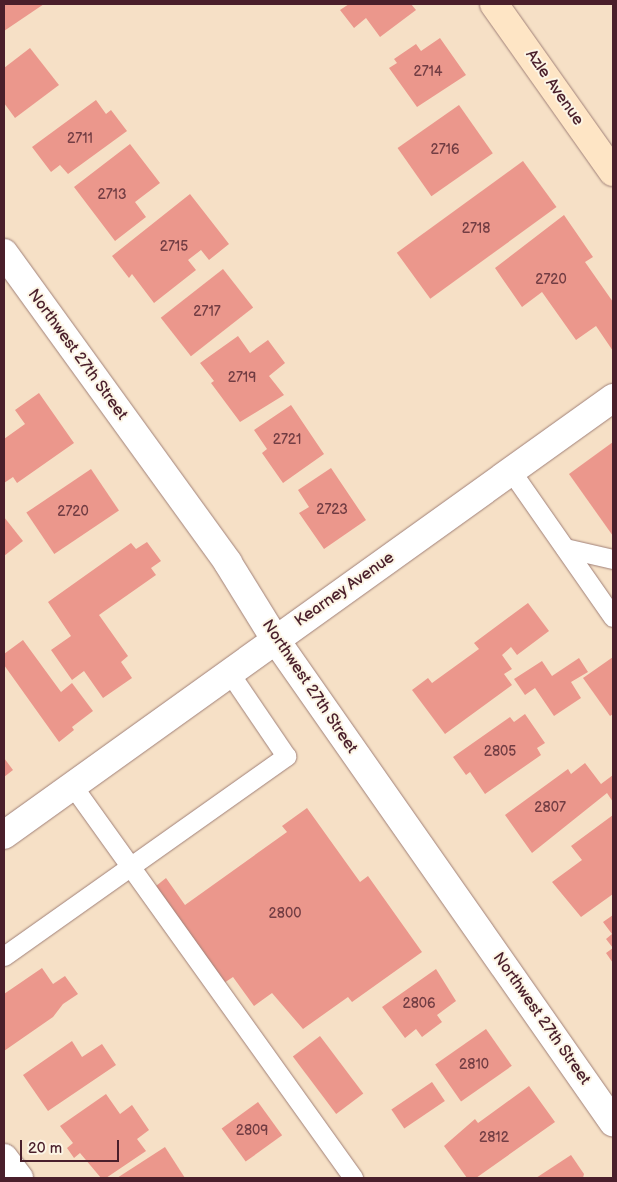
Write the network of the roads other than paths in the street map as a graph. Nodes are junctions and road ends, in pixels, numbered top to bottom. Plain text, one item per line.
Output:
1 (494, 4) edge
2 (613, 172) edge
3 (4, 253) edge
4 (613, 398) edge
5 (511, 471) junction
6 (565, 548) junction
7 (613, 559) edge
8 (613, 617) edge
9 (275, 639) junction
10 (229, 672) junction
11 (72, 785) junction
12 (4, 834) edge
13 (131, 865) junction
14 (4, 956) edge
15 (613, 1122) edge
16 (4, 1158) edge
17 (19, 1178) edge
18 (353, 1178) edge

1 - 2 main road, Azle Avenue
3 - 9 street, Northwest 27th Street
4 - 5 street, Kearney Avenue
5 - 6 lane
5 - 9 street, Kearney Avenue
6 - 7 lane
6 - 8 lane
9 - 10 street, Kearney Avenue
9 - 15 street, Northwest 27th Street
10 - 11 street, Kearney Avenue
10 - 13 lane
11 - 12 street, Kearney Avenue
11 - 13 lane
13 - 14 lane
13 - 18 lane
16 - 17 street

